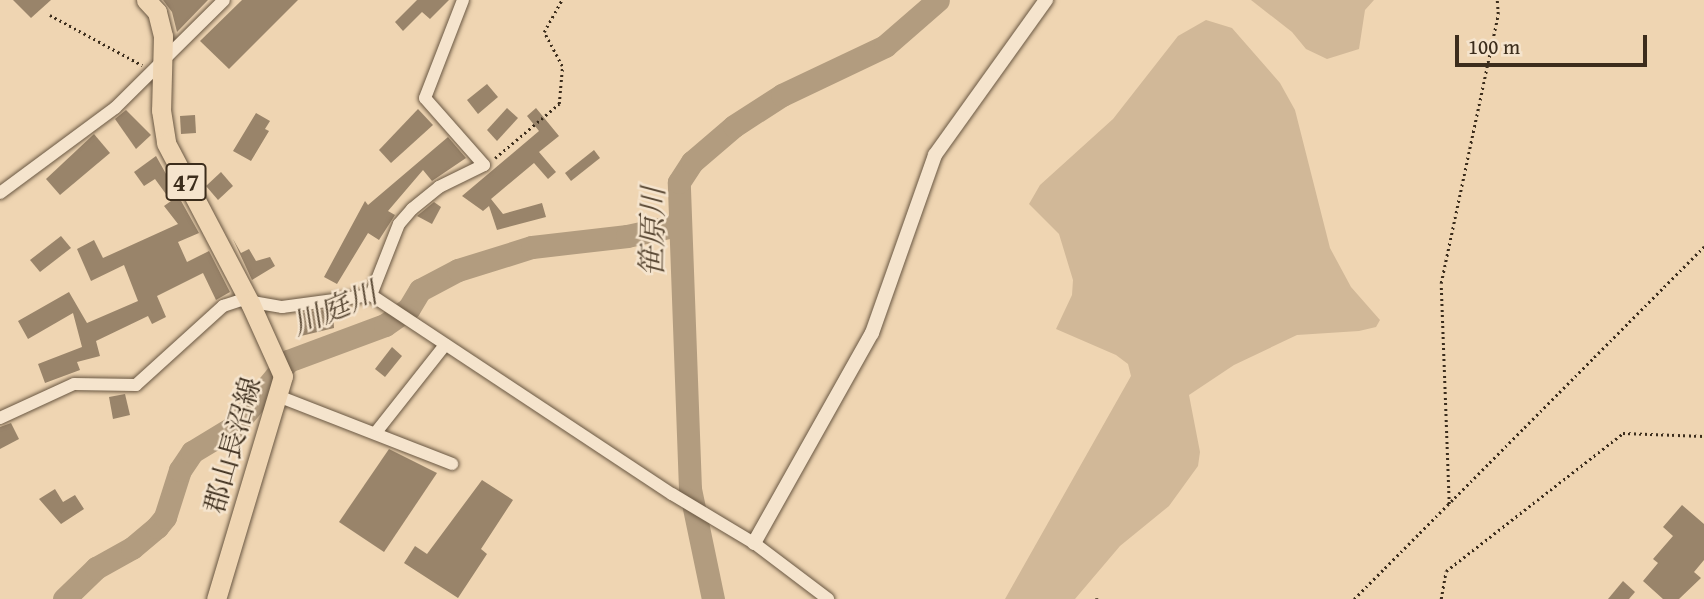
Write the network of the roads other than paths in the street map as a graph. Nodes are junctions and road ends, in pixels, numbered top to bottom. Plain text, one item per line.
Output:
1 (146, 0) edge
2 (224, 0) edge
3 (463, 0) edge
4 (1046, 0) edge
5 (159, 66) junction
6 (0, 193) edge
7 (371, 295) junction
8 (250, 303) junction
9 (445, 345) junction
10 (278, 393) junction
11 (0, 418) edge
12 (377, 431) junction
13 (452, 464) dead end
14 (754, 543) junction
15 (216, 599) edge
16 (828, 599) edge

1 - 5 main road, 郡山長沼線 / 47
2 - 5 street
3 - 7 street
4 - 14 street
5 - 6 street
5 - 8 main road, 郡山長沼線 / 47
7 - 8 street
7 - 9 street
8 - 10 main road, 郡山長沼線 / 47
8 - 11 street
9 - 12 street
9 - 14 street
10 - 12 street
10 - 15 main road, 郡山長沼線 / 47
12 - 13 street
14 - 16 street

